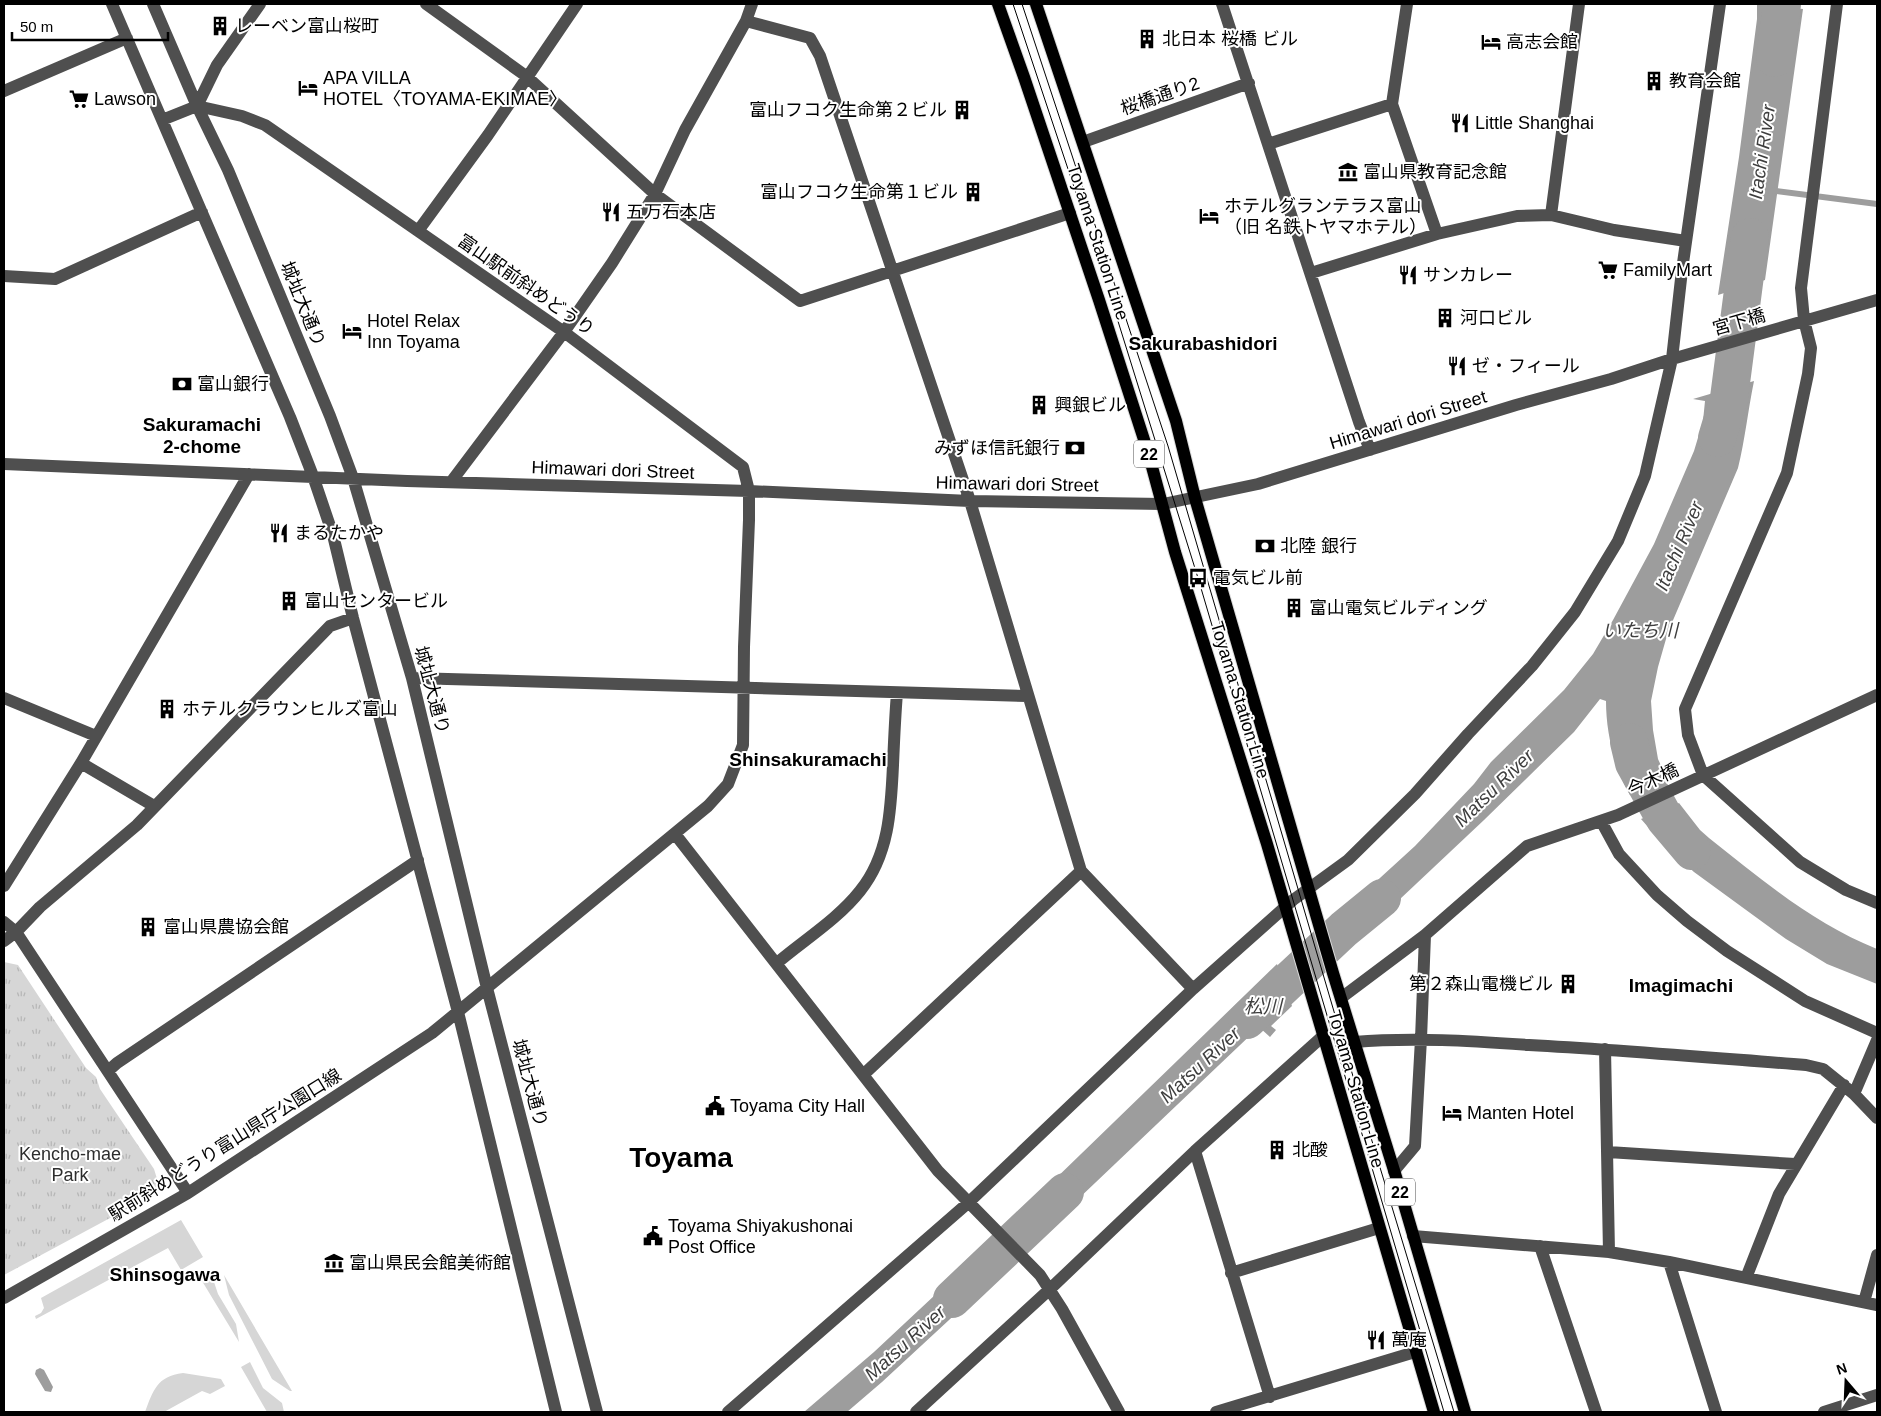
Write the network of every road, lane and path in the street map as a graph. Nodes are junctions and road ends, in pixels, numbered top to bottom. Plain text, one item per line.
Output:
1 (112, 4) edge
2 (153, 4) edge
3 (260, 4) edge
4 (426, 4) edge
5 (577, 4) edge
6 (752, 4) edge
7 (998, 4) edge
8 (1036, 4) edge
9 (1222, 4) edge
10 (1407, 4) edge
11 (1579, 4) edge
12 (1720, 4) edge
13 (1837, 4) edge
14 (746, 21) junction
15 (127, 38) junction
16 (526, 76) junction
17 (1249, 83) junction
18 (4, 91) edge
19 (1392, 104) junction
20 (197, 106) junction
21 (162, 120) junction
22 (1083, 142) junction
23 (1268, 144) junction
24 (655, 194) junction
25 (202, 212) junction
26 (1070, 213) junction
27 (1551, 215) junction
28 (418, 231) junction
29 (1437, 234) junction
30 (1686, 241) junction
31 (893, 272) junction
32 (1311, 273) junction
33 (4, 276) edge
34 (1877, 300) edge
35 (1804, 320) junction
36 (564, 332) junction
37 (1700, 352) joint
38 (1672, 359) junction
39 (1370, 450) junction
40 (4, 464) edge
41 (249, 474) junction
42 (313, 476) junction
43 (353, 478) junction
44 (451, 482) junction
45 (749, 491) junction
46 (1195, 498) junction
47 (970, 501) junction
48 (1163, 504) junction
49 (353, 618) junction
50 (412, 678) junction
51 (745, 689) junction
52 (896, 693) junction
53 (1877, 695) edge
54 (1027, 696) junction
55 (4, 698) edge
56 (96, 736) junction
57 (81, 763) junction
58 (1702, 775) junction
59 (154, 806) junction
60 (1601, 821) junction
61 (675, 834) junction
62 (418, 860) junction
63 (1081, 871) junction
64 (4, 886) edge
65 (1309, 888) junction
66 (1877, 903) edge
67 (1284, 908) junction
68 (4, 922) edge
69 (16, 932) junction
70 (1426, 935) junction
71 (4, 941) edge
72 (776, 963) junction
73 (487, 988) junction
74 (1193, 989) junction
75 (1341, 998) junction
76 (458, 1012) junction
77 (1877, 1033) edge
78 (1323, 1036) junction
79 (1422, 1039) junction
80 (1877, 1040) edge
81 (1354, 1042) junction
82 (1605, 1049) junction
83 (108, 1071) junction
84 (863, 1075) junction
85 (1844, 1085) junction
86 (1854, 1094) junction
87 (1877, 1118) edge
88 (1195, 1151) junction
89 (1608, 1152) junction
90 (1796, 1164) junction
91 (1394, 1172) junction
92 (188, 1193) junction
93 (968, 1203) junction
94 (1379, 1228) junction
95 (1413, 1236) junction
96 (1540, 1246) junction
97 (1609, 1252) junction
98 (1877, 1255) edge
99 (1669, 1262) junction
100 (1231, 1273) junction
101 (1746, 1278) junction
102 (1050, 1289) junction
103 (4, 1298) edge
104 (1864, 1302) junction
105 (1877, 1305) edge
106 (1415, 1352) junction
107 (1877, 1395) edge
108 (1270, 1397) junction
109 (1256, 1406) edge
110 (556, 1412) edge
111 (596, 1412) edge
112 (728, 1412) edge
113 (916, 1412) edge
114 (1119, 1412) edge
115 (1216, 1412) edge
116 (1434, 1412) edge
117 (1465, 1412) edge
118 (1596, 1412) edge
119 (1716, 1412) edge
120 (1824, 1412) edge

1 - 15 street
2 - 20 street, 城址大通り
3 - 20 street
4 - 16 street
5 - 16 street
6 - 14 street
7 - 26 main road, Toyama Station Line / 22
8 - 22 main road, Toyama Station Line / 22
9 - 17 street
10 - 19 street
11 - 27 street
12 - 30 street
13 - 35 street
14 - 24 street
14 - 31 street
15 - 18 street
15 - 21 street
16 - 24 street
16 - 28 street
17 - 22 street, 桜橋通り2
17 - 23 street
19 - 23 street
19 - 29 street
20 - 21 street
20 - 28 street, 富山駅前斜めどうり
20 - 43 street, 城址大通り
21 - 25 street
22 - 46 main road, Toyama Station Line / 22
23 - 32 street
24 - 31 street
24 - 36 street
25 - 33 street
25 - 42 street
26 - 31 street
26 - 48 main road, Toyama Station Line / 22
27 - 29 street
27 - 30 street
28 - 36 street, 富山駅前斜めどうり
29 - 32 street
30 - 38 street
31 - 47 street
32 - 39 street
34 - 35 street, 宮下橋
35 - 37 street, 宮下橋
35 - 58 street
36 - 44 street
36 - 45 street, 富山駅前斜めどうり
37 - 38 street, Himawari dori Street
38 - 39 street, Himawari dori Street
38 - 65 street
39 - 46 street, Himawari dori Street
40 - 41 street, Himawari dori Street
41 - 42 street, Himawari dori Street
41 - 56 street
42 - 43 street, Himawari dori Street
42 - 49 street
43 - 44 street, Himawari dori Street
43 - 50 street, 城址大通り
44 - 45 street, Himawari dori Street
45 - 47 street, Himawari dori Street
45 - 51 street, 富山駅前斜めどうり
46 - 48 street, Himawari dori Street
46 - 65 main road, Toyama Station Line / 22
47 - 48 street, Himawari dori Street
47 - 54 street
48 - 67 main road, Toyama Station Line / 22
49 - 59 street
49 - 62 street
50 - 51 street
50 - 73 street, 城址大通り
51 - 52 street
51 - 61 street, 富山駅前斜めどうり
52 - 54 street
52 - 72 street
53 - 58 street, 今木橋
54 - 63 street
55 - 56 street
56 - 57 street
57 - 59 street
57 - 64 street
58 - 60 street, 今木橋
58 - 66 street
59 - 69 street
60 - 70 street, 今木橋
60 - 77 street
61 - 72 street
61 - 73 street, 駅前斜めどうり富山県庁公園口線
62 - 76 street
62 - 83 street
63 - 74 street
63 - 84 street
65 - 67 street
65 - 75 main road, Toyama Station Line / 22
67 - 74 street
67 - 78 main road, Toyama Station Line / 22
68 - 69 street
69 - 71 street
69 - 83 street
70 - 75 street, 今木橋
70 - 79 street
72 - 84 street
73 - 76 street, 駅前斜めどうり富山県庁公園口線
73 - 111 street, 城址大通り
74 - 93 street
75 - 81 main road, Toyama Station Line / 22
76 - 92 street, 駅前斜めどうり富山県庁公園口線
76 - 110 street
78 - 88 street
78 - 94 main road, Toyama Station Line / 22
79 - 81 street
79 - 82 street
79 - 91 street
80 - 86 street
81 - 91 main road, Toyama Station Line / 22
82 - 85 street
82 - 89 street
83 - 92 street
84 - 93 street
85 - 86 street
85 - 90 street
86 - 87 street
88 - 100 street
88 - 102 street
89 - 90 street
89 - 97 street
90 - 101 street
91 - 95 main road, Toyama Station Line / 22
92 - 103 street, 駅前斜めどうり富山県庁公園口線
93 - 102 street
93 - 112 street
94 - 100 street
94 - 106 main road, Toyama Station Line / 22
95 - 96 street
95 - 117 main road, Toyama Station Line / 22
96 - 97 street
96 - 118 street
97 - 99 street
98 - 104 street
99 - 101 street
99 - 119 street
100 - 108 street
101 - 104 street
102 - 113 street
102 - 114 street
104 - 105 street
106 - 108 street
106 - 116 main road, Toyama Station Line / 22
107 - 120 street
108 - 109 street
109 - 115 street

